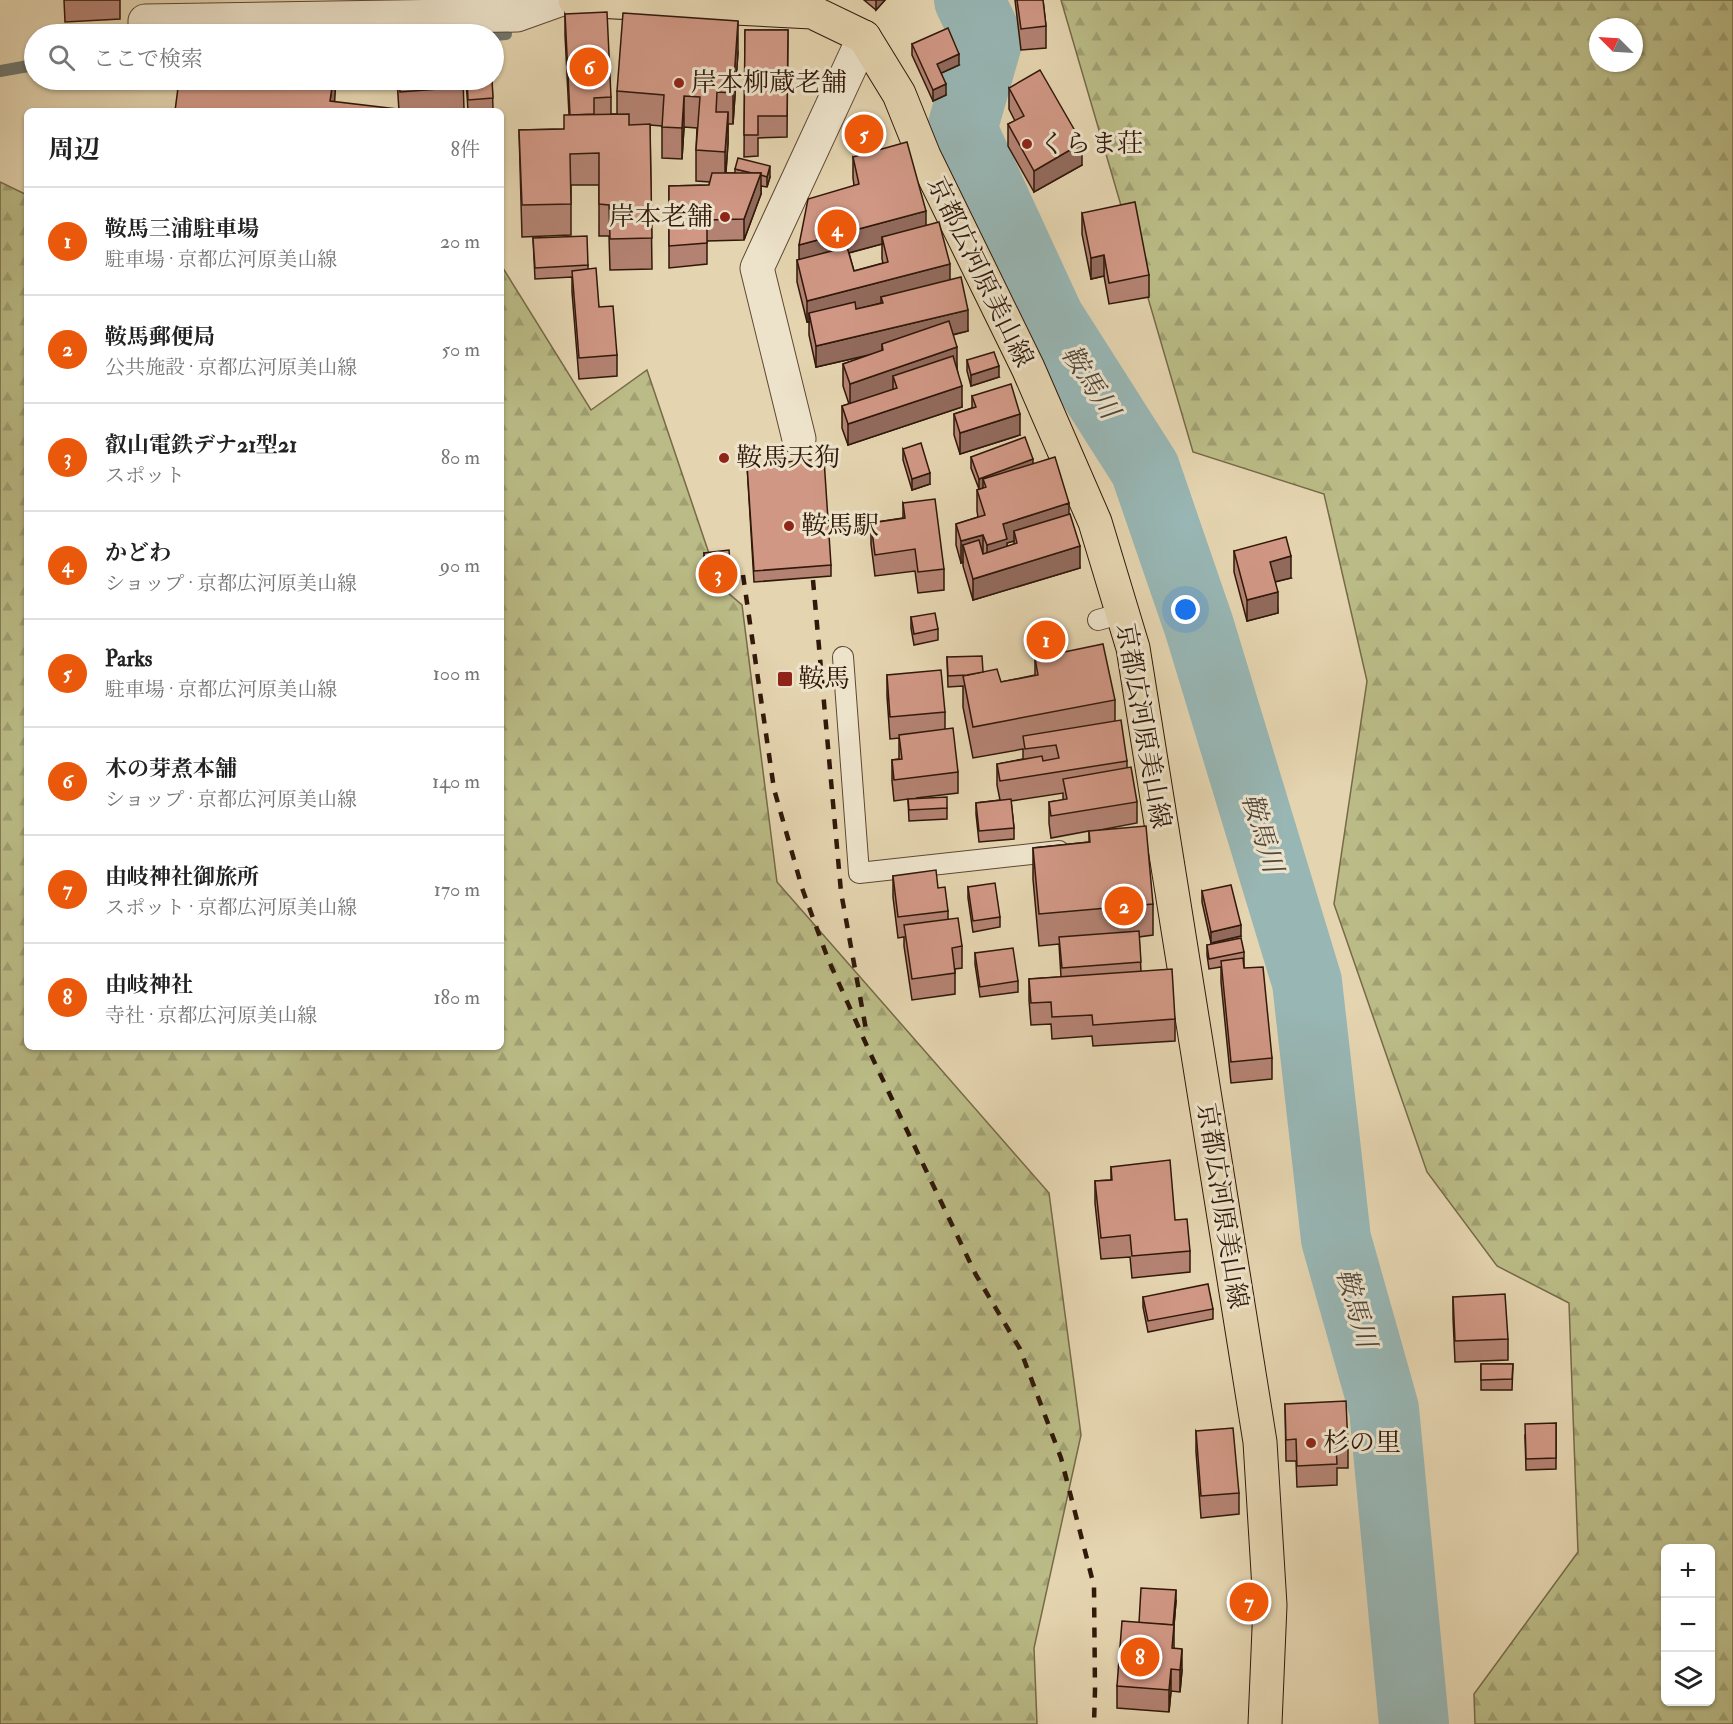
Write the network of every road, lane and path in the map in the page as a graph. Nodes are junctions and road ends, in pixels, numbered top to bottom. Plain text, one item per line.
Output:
1 (559, 0) edge
2 (575, 0) edge
3 (145, 24) edge
4 (864, 37) junction
5 (799, 439) dead end
6 (843, 657) dead end
7 (1082, 849) edge
8 (1265, 1724) edge

1 - 3 street
2 - 4 main road
4 - 5 street
4 - 8 main road, 京都広河原美山線
6 - 7 lane

